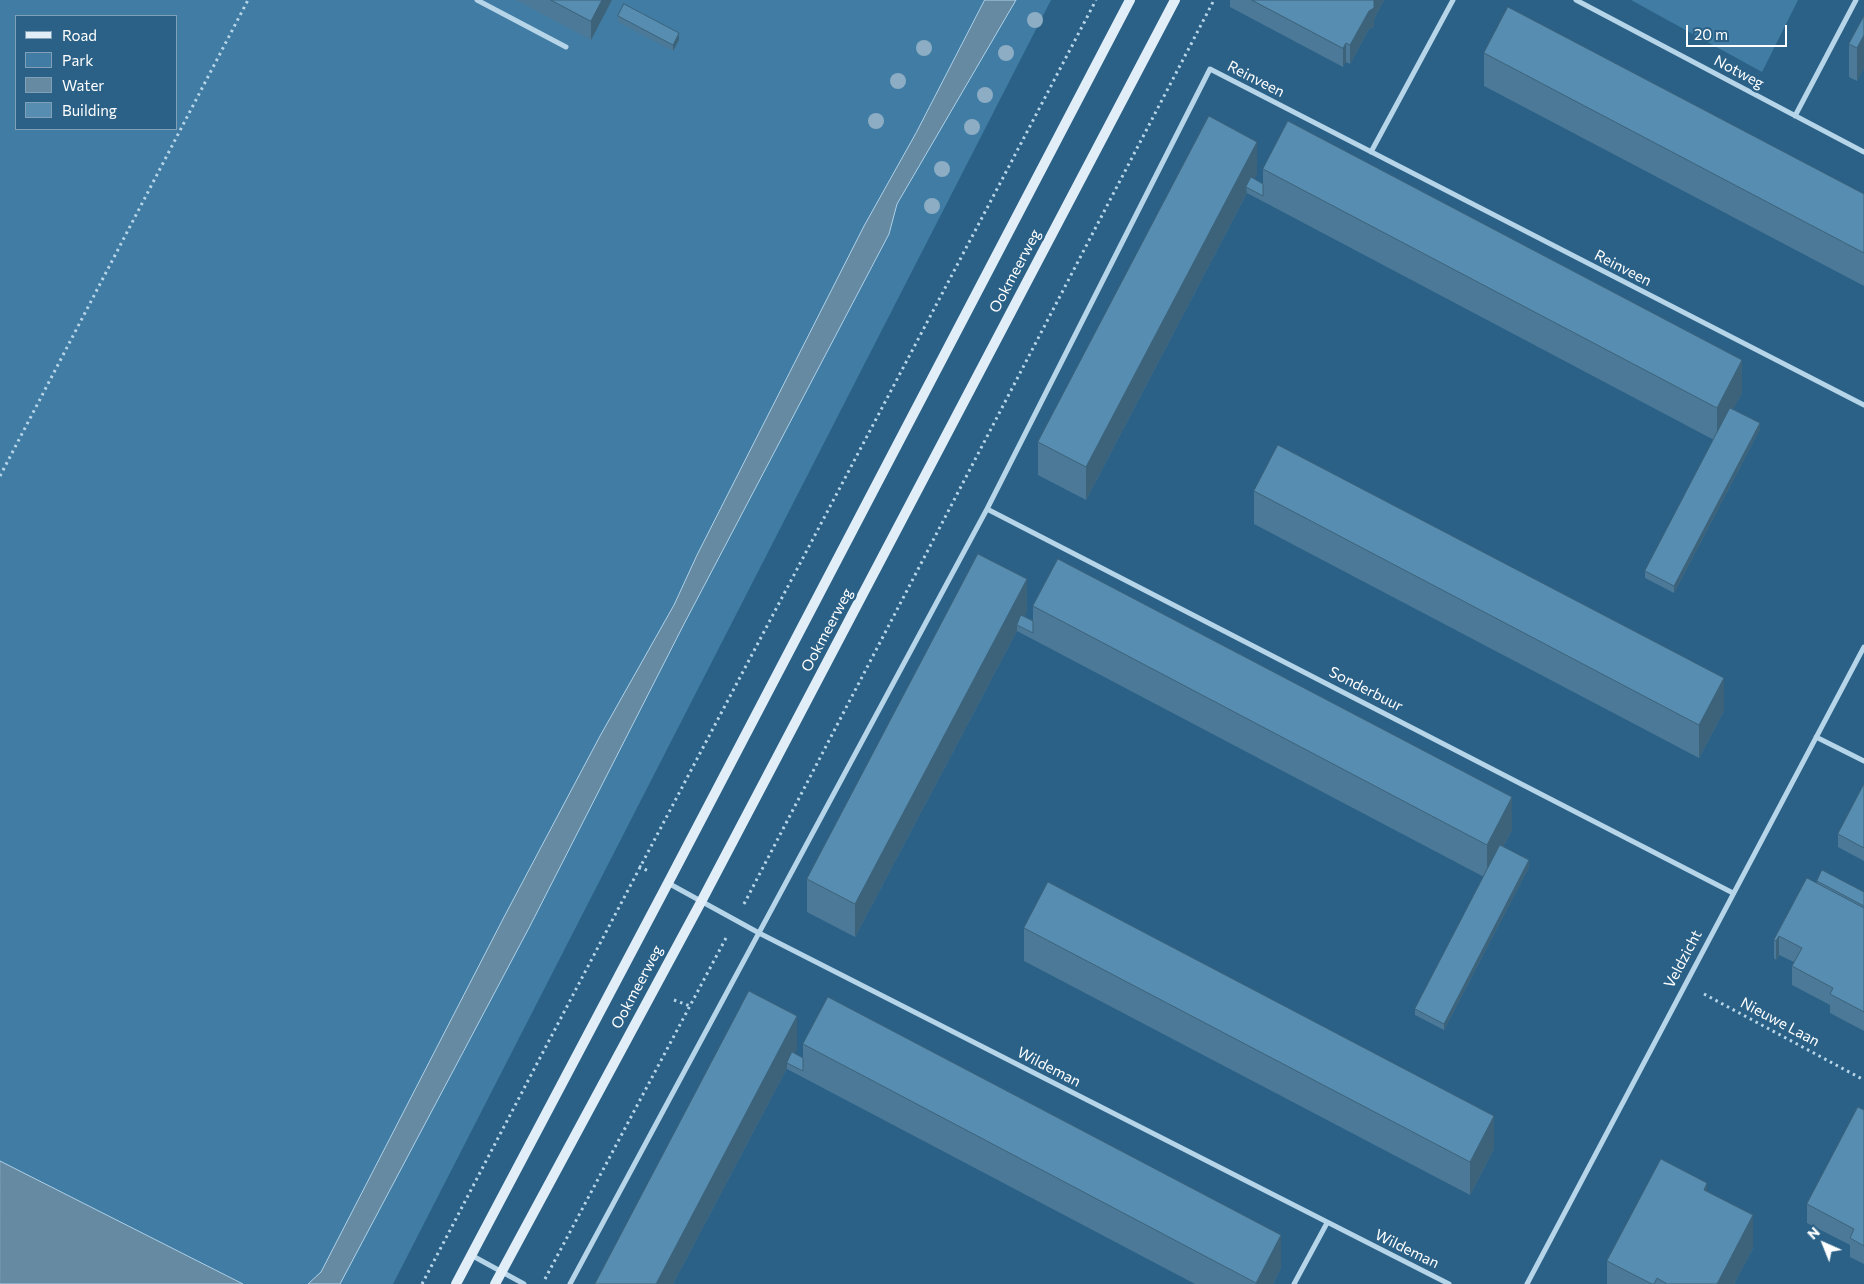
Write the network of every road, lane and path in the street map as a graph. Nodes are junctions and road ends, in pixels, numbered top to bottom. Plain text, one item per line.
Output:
1 (248, 0) edge
2 (477, 0) edge
3 (1096, 0) edge
4 (1130, 0) edge
5 (1175, 0) edge
6 (1214, 0) edge
7 (1452, 0) edge
8 (1576, 0) edge
9 (1856, 0) edge
10 (566, 47) dead end
11 (1795, 116) junction
12 (1371, 152) junction
13 (1864, 152) edge
14 (1864, 406) edge
15 (0, 476) edge
16 (987, 508) junction
17 (1864, 647) edge
18 (1816, 736) junction
19 (1864, 761) edge
20 (668, 883) junction
21 (1733, 892) junction
22 (701, 902) junction
23 (735, 920) junction
24 (759, 933) junction
25 (1685, 983) junction
26 (1864, 1080) edge
27 (1327, 1223) junction
28 (471, 1255) junction
29 (501, 1271) junction
30 (422, 1284) edge
31 (456, 1284) edge
32 (495, 1284) edge
33 (524, 1284) edge
34 (542, 1284) edge
35 (570, 1284) edge
36 (1294, 1284) edge
37 (1449, 1284) edge
38 (1527, 1284) edge

1 - 15 path
2 - 10 street
3 - 30 path
4 - 20 main road, Ookmeerweg
5 - 22 main road, Ookmeerweg
6 - 23 path
7 - 12 street
8 - 11 street, Notweg
9 - 11 street
11 - 13 street, Notweg
12 - 14 street, Reinveen
12 - 16 street, Reinveen
16 - 21 street, Sonderbuur
16 - 24 street
17 - 18 street, Veldzicht
18 - 19 street
18 - 21 street, Veldzicht
20 - 22 street, Wildeman
20 - 28 main road, Ookmeerweg
21 - 25 street, Veldzicht
22 - 23 street, Wildeman
22 - 29 main road, Ookmeerweg
23 - 24 street, Wildeman
23 - 34 path
24 - 27 street, Wildeman
24 - 35 street
25 - 26 path, Nieuwe Laan
25 - 38 street, Veldzicht
27 - 36 street
27 - 37 street, Wildeman
28 - 29 street
28 - 31 main road, Ookmeerweg
29 - 32 main road, Ookmeerweg
29 - 33 street

